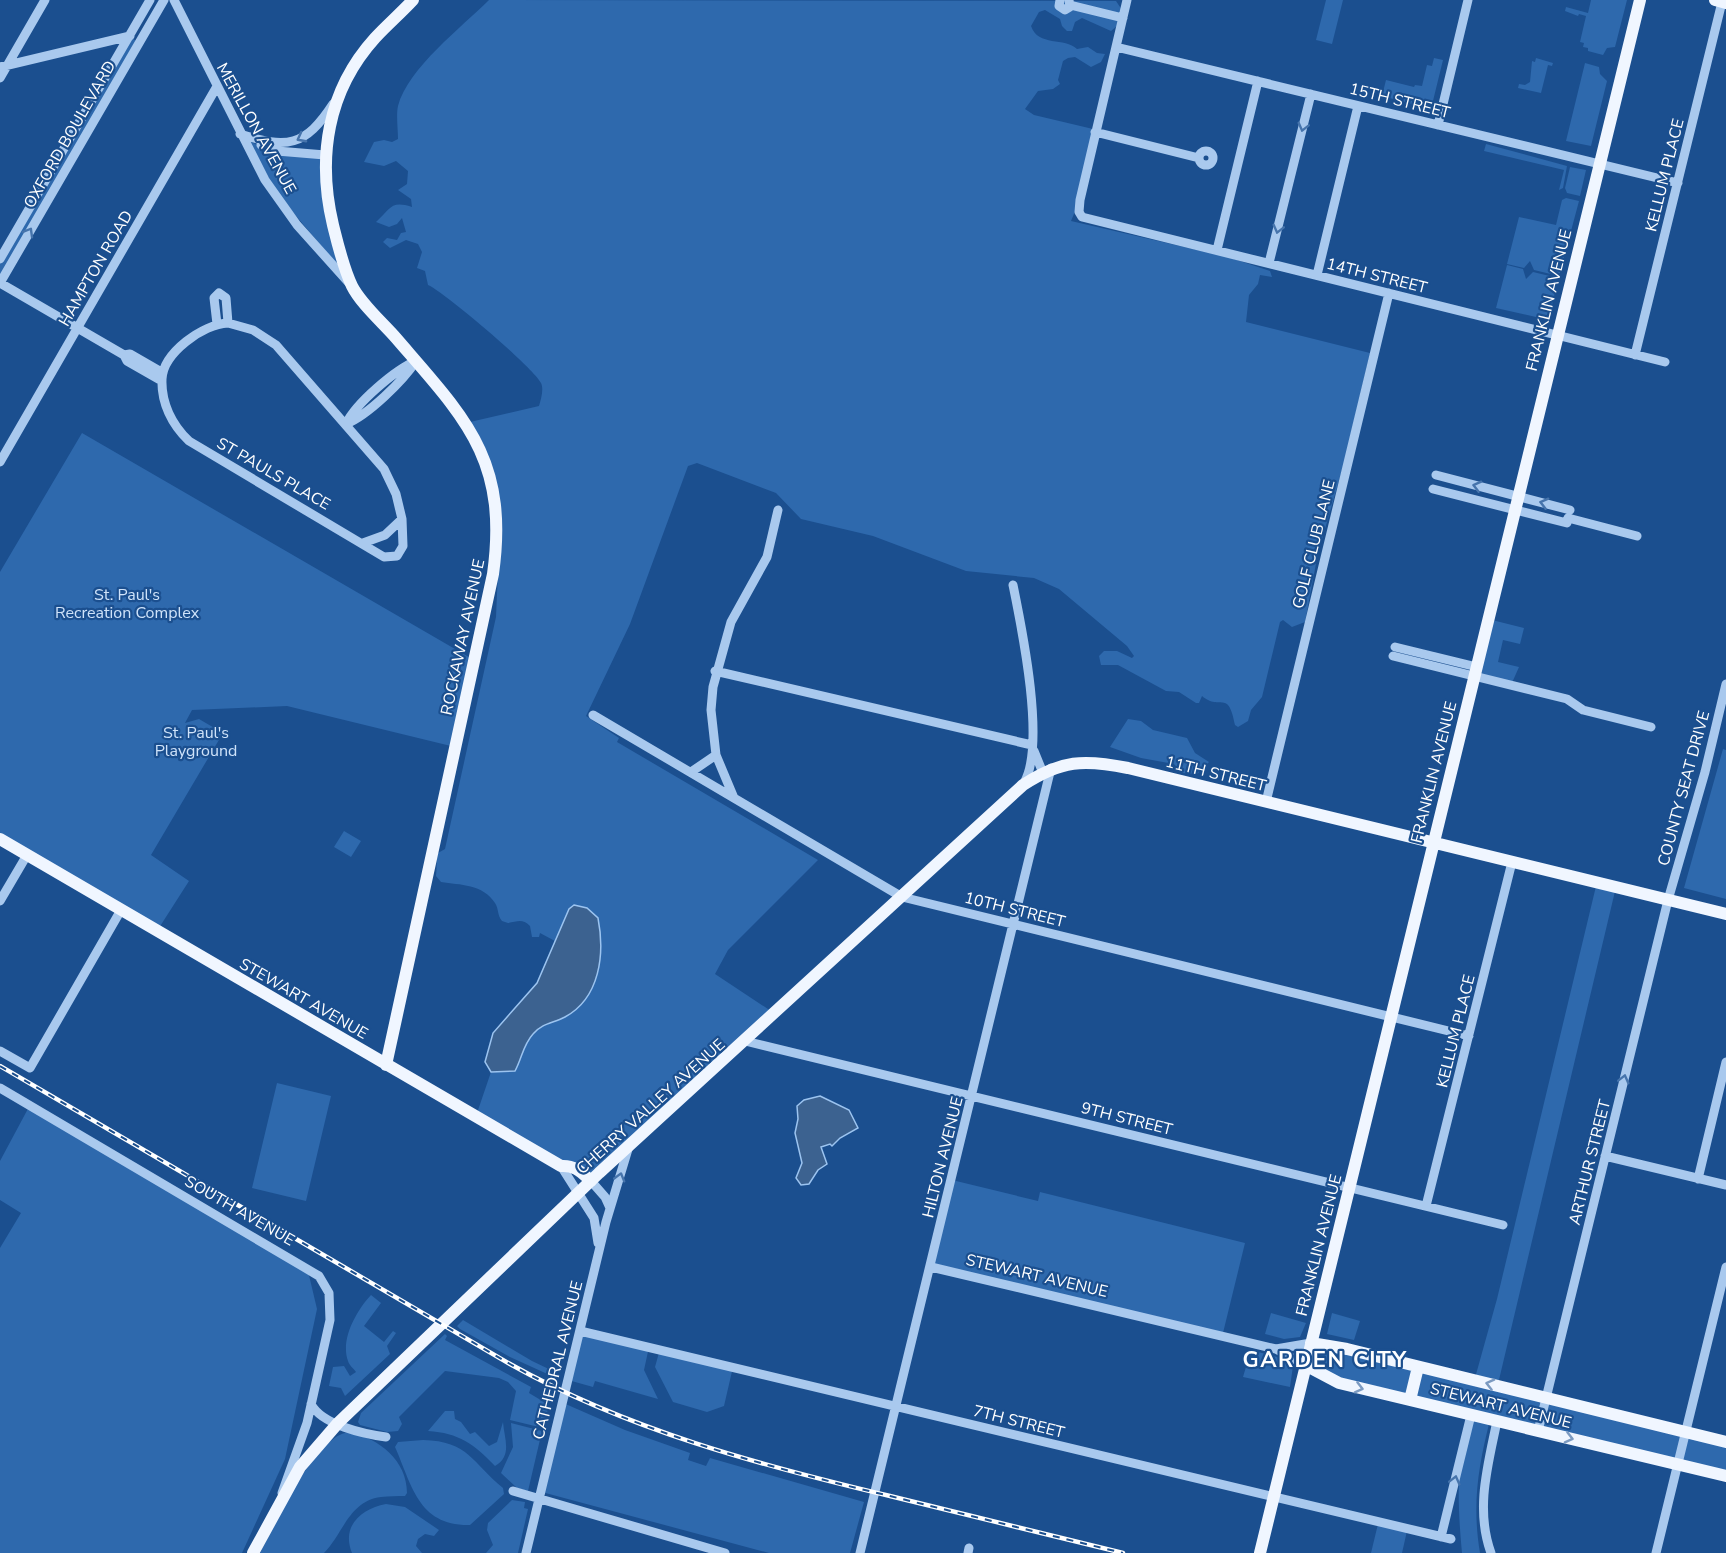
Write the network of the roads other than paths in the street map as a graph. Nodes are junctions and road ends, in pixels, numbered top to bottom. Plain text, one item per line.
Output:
1 (45, 0) edge
2 (150, 0) edge
3 (164, 0) edge
4 (174, 0) edge
5 (414, 0) edge
6 (1060, 0) edge
7 (1127, 0) edge
8 (1468, 0) edge
9 (1640, 0) edge
10 (1070, 2) edge
11 (1721, 2) edge
12 (1123, 18) junction
13 (129, 36) junction
14 (140, 42) junction
15 (1116, 47) junction
16 (3, 67) edge
17 (0, 78) edge
18 (1258, 81) junction
19 (216, 88) junction
20 (1311, 94) junction
21 (339, 95) junction
22 (1358, 106) junction
23 (81, 120) junction
24 (1438, 125) junction
25 (91, 126) junction
26 (1095, 132) junction
27 (240, 134) junction
28 (325, 155) junction
29 (1199, 158) dead end
30 (1599, 164) junction
31 (1678, 183) junction
32 (37, 195) junction
33 (48, 201) junction
34 (1217, 250) junction
35 (0, 259) edge
36 (1269, 263) junction
37 (1317, 275) junction
38 (0, 283) edge
39 (353, 287) junction
40 (1389, 293) junction
41 (228, 323) junction
42 (217, 324) junction
43 (78, 328) junction
44 (1557, 335) junction
45 (1635, 355) junction
46 (416, 361) junction
47 (1665, 362) dead end
48 (162, 377) junction
49 (346, 424) junction
50 (0, 462) edge
51 (1436, 476) dead end
52 (1433, 489) dead end
53 (1518, 496) junction
54 (778, 510) dead end
55 (1514, 510) junction
56 (1569, 517) junction
57 (402, 519) junction
58 (1637, 536) dead end
59 (363, 543) junction
60 (1013, 585) dead end
61 (1394, 652) dead end
62 (716, 671) junction
63 (1476, 672) junction
64 (1726, 684) edge
65 (593, 715) dead end
66 (1651, 727) dead end
67 (1032, 746) junction
68 (716, 755) junction
69 (1047, 770) junction
70 (691, 772) junction
71 (1023, 785) junction
72 (734, 798) junction
73 (1266, 802) junction
74 (0, 840) edge
75 (1432, 843) junction
76 (27, 855) junction
77 (1512, 862) junction
78 (902, 897) junction
79 (1668, 900) junction
80 (0, 901) edge
81 (121, 910) junction
82 (1726, 914) edge
83 (1015, 924) junction
84 (1390, 1017) junction
85 (1469, 1036) junction
86 (745, 1041) junction
87 (0, 1051) edge
88 (1726, 1062) edge
89 (386, 1065) junction
90 (0, 1088) edge
91 (972, 1096) junction
92 (629, 1146) junction
93 (1605, 1156) junction
94 (561, 1166) junction
95 (1698, 1179) junction
96 (591, 1181) junction
97 (1726, 1185) edge
98 (1349, 1187) junction
99 (579, 1193) junction
100 (1426, 1206) junction
101 (610, 1208) junction
102 (1503, 1225) dead end
103 (599, 1253) junction
104 (931, 1267) junction
105 (1726, 1267) edge
106 (580, 1331) junction
107 (1311, 1343) junction
108 (1276, 1349) junction
109 (1305, 1365) junction
110 (1418, 1366) junction
111 (1546, 1398) junction
112 (1410, 1400) junction
113 (311, 1404) junction
114 (896, 1407) junction
115 (1471, 1415) junction
116 (1497, 1421) junction
117 (307, 1423) junction
118 (338, 1423) junction
119 (1539, 1431) junction
120 (1686, 1432) junction
121 (386, 1437) dead end
122 (1726, 1442) edge
123 (1678, 1465) junction
124 (1726, 1476) edge
125 (293, 1478) junction
126 (513, 1491) dead end
127 (1273, 1498) junction
128 (539, 1500) junction
129 (280, 1503) junction
130 (1441, 1537) junction
131 (1451, 1539) dead end
132 (253, 1553) edge
133 (526, 1553) edge
134 (725, 1553) edge
135 (860, 1553) edge
136 (1260, 1553) edge
137 (1491, 1553) edge
138 (1656, 1553) edge

1 - 16 street
2 - 13 street, OXFORD BOULEVARD
3 - 14 street, OXFORD BOULEVARD
4 - 19 street, MERILLON AVENUE
5 - 21 main road, ROCKAWAY AVENUE
6 - 10 street
7 - 12 street
8 - 24 street
9 - 30 main road, FRANKLIN AVENUE
10 - 12 street
11 - 31 street, KELLUM PLACE
12 - 15 street
13 - 14 street
13 - 16 street
13 - 23 street, OXFORD BOULEVARD
14 - 25 street, OXFORD BOULEVARD
15 - 18 street, 15TH STREET
15 - 26 street
16 - 17 street
18 - 20 street, 15TH STREET
18 - 34 street
19 - 27 street, MERILLON AVENUE
19 - 43 street, HAMPTON ROAD
20 - 22 street, 15TH STREET
20 -> 36 street
21 -> 27 street
21 - 28 main road, ROCKAWAY AVENUE
22 - 24 street, 15TH STREET
22 - 37 street
23 - 25 street
23 - 32 street, OXFORD BOULEVARD
24 - 30 street, 15TH STREET
25 - 33 street, OXFORD BOULEVARD
26 - 29 street
26 - 34 street, 14TH STREET
27 - 28 street
27 - 39 street, MERILLON AVENUE
28 - 39 main road, ROCKAWAY AVENUE
30 - 31 street, 15TH STREET
30 - 44 main road, FRANKLIN AVENUE
31 - 45 street, KELLUM PLACE
32 - 33 street
32 - 35 street, OXFORD BOULEVARD
38 -> 33 street, OXFORD BOULEVARD
34 - 36 street, 14TH STREET
36 - 37 street, 14TH STREET
37 - 40 street, 14TH STREET
38 - 43 street
39 - 46 main road, ROCKAWAY AVENUE
40 - 44 street, 14TH STREET
40 - 73 street, GOLF CLUB LANE
41 - 42 street
41 - 42 street
41 - 49 street
42 - 48 street
43 - 48 street
43 - 50 street, HAMPTON ROAD
44 - 45 street, 14TH STREET
44 - 53 main road, FRANKLIN AVENUE
45 - 47 street, 14TH STREET
46 - 49 street
46 - 89 main road, ROCKAWAY AVENUE
48 - 59 street, ST PAULS PLACE
49 - 57 street
53 -> 51 street
52 - 55 street
53 - 55 main road, FRANKLIN AVENUE
56 -> 53 street
54 - 62 street
55 - 56 street
55 - 63 main road, FRANKLIN AVENUE
56 - 58 street
57 - 59 street
57 - 59 street, ST PAULS PLACE
60 - 67 street
61 - 63 street
62 - 67 street
62 - 68 street
63 - 66 street
63 - 75 main road, FRANKLIN AVENUE
64 - 79 street, COUNTY SEAT DRIVE
65 - 70 street, 10TH STREET
67 - 69 street
67 - 71 street
68 - 70 street
68 - 72 street
69 - 71 main road, CHERRY VALLEY AVENUE
69 - 73 main road, 11TH STREET
69 - 83 street, HILTON AVENUE
70 - 72 street, 10TH STREET
71 - 78 main road, CHERRY VALLEY AVENUE
72 - 78 street, 10TH STREET
73 - 75 main road, 11TH STREET
74 - 76 main road, STEWART AVENUE
75 - 77 main road, 11TH STREET
75 - 84 main road, FRANKLIN AVENUE
76 - 80 street
76 - 81 main road, STEWART AVENUE
77 - 79 main road, 11TH STREET
77 - 85 street, KELLUM PLACE
78 - 83 street, 10TH STREET
78 - 86 main road, CHERRY VALLEY AVENUE
79 - 82 main road, 11TH STREET
93 -> 79 street, ARTHUR STREET
81 - 87 street
81 - 89 main road, STEWART AVENUE
83 - 84 street, 10TH STREET
83 - 91 street, HILTON AVENUE
84 - 85 street, 10TH STREET
84 - 98 main road, FRANKLIN AVENUE
85 - 100 street, KELLUM PLACE
86 - 91 street, 9TH STREET
86 - 92 main road, CHERRY VALLEY AVENUE
88 - 95 street
89 - 94 main road, STEWART AVENUE
90 - 113 street, SOUTH AVENUE
91 - 98 street, 9TH STREET
91 - 104 street, HILTON AVENUE
92 - 96 main road, CHERRY VALLEY AVENUE
101 -> 92 street, CATHEDRAL AVENUE
93 - 95 street
93 - 111 street, ARTHUR STREET
94 - 96 main road, STEWART AVENUE
94 - 99 street
95 - 97 street
96 - 99 main road, CHERRY VALLEY AVENUE
96 - 101 street
98 - 100 street, 9TH STREET
98 - 107 main road, FRANKLIN AVENUE
99 - 103 street
99 - 118 main road, CHERRY VALLEY AVENUE
100 - 102 street, 9TH STREET
101 - 103 street, CATHEDRAL AVENUE
103 - 106 street, CATHEDRAL AVENUE
104 - 108 street, STEWART AVENUE
104 - 114 street, HILTON AVENUE
105 - 120 street
106 - 114 street, 7TH STREET
106 - 128 street, CATHEDRAL AVENUE
107 - 108 street, STEWART AVENUE
107 - 109 main road, FRANKLIN AVENUE
107 - 110 main road, STEWART AVENUE
108 - 109 street, STEWART AVENUE
109 -> 112 main road, STEWART AVENUE
109 - 127 main road, FRANKLIN AVENUE
111 -> 110 main road, STEWART AVENUE
110 - 112 main road
111 - 119 street, ARTHUR STREET
111 - 120 main road, STEWART AVENUE
112 - 115 main road, STEWART AVENUE
113 - 117 street, SOUTH AVENUE
113 - 118 street
114 - 127 street, 7TH STREET
114 - 135 street, HILTON AVENUE
115 - 116 main road, STEWART AVENUE
130 -> 115 street
116 - 119 main road, STEWART AVENUE
116 - 137 street
117 - 125 street
117 - 129 street
118 - 121 street
118 - 125 main road, CHERRY VALLEY AVENUE
119 -> 123 main road, STEWART AVENUE
120 - 122 main road, STEWART AVENUE
120 - 123 street
123 - 124 main road, STEWART AVENUE
123 - 138 street
125 - 129 main road
126 - 128 street
127 - 130 street, 7TH STREET
127 - 136 main road, FRANKLIN AVENUE
128 - 133 street, CATHEDRAL AVENUE
128 - 134 street
129 - 132 main road
130 - 131 street, 7TH STREET

